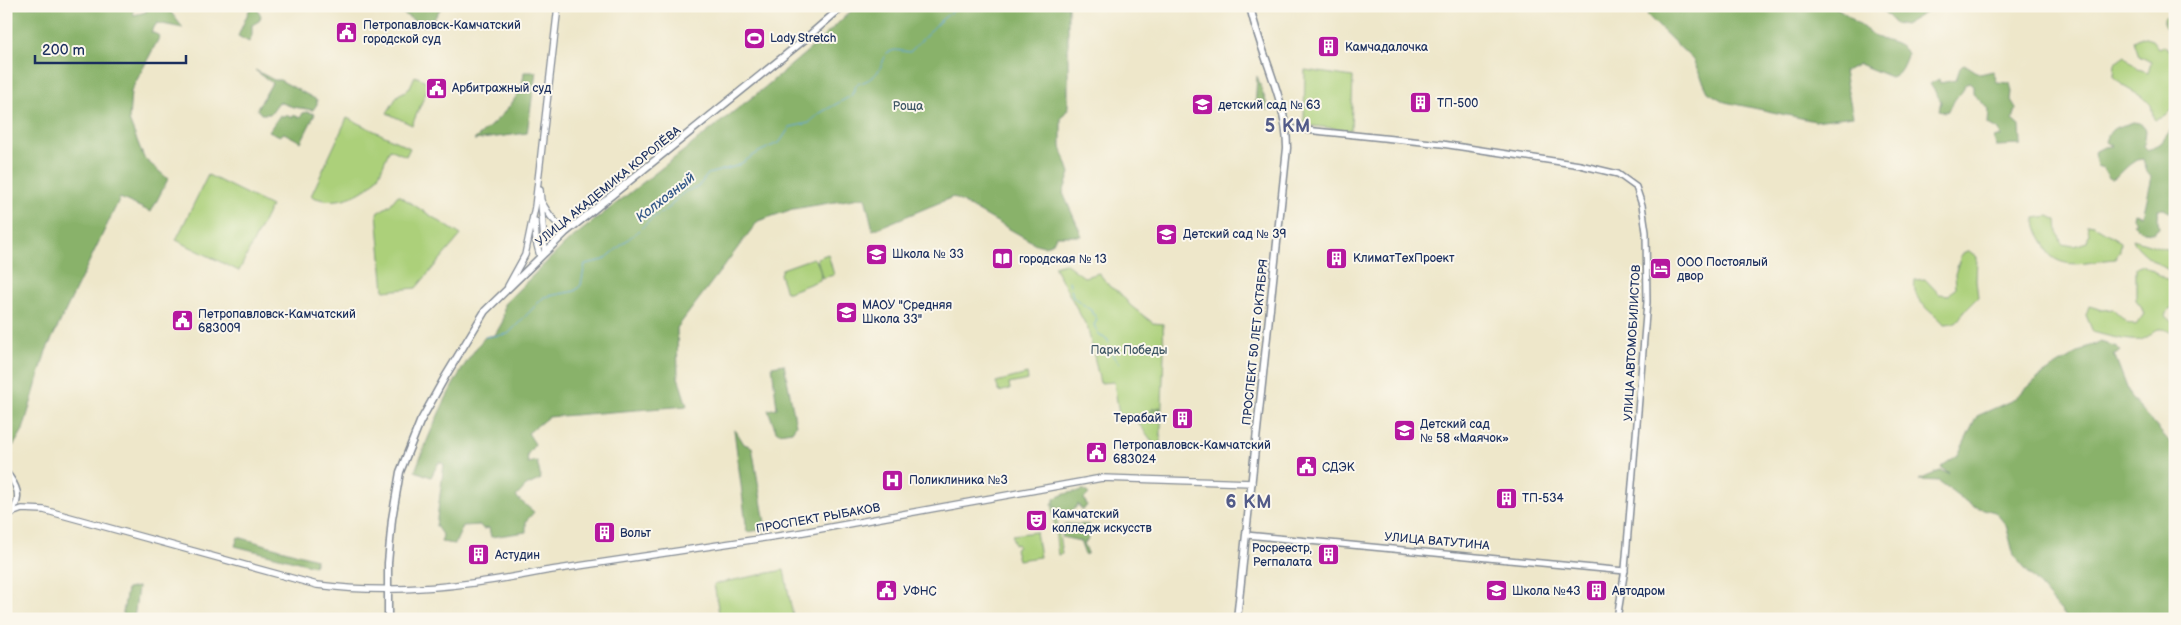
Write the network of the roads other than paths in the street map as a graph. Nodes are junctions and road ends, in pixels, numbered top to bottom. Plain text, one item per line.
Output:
1 (558, 6) edge
2 (842, 6) edge
3 (1250, 6) edge
4 (1286, 128) junction
5 (539, 181) junction
6 (540, 199) junction
7 (535, 206) junction
8 (578, 222) junction
9 (543, 254) junction
10 (507, 288) junction
11 (6, 472) edge
12 (1252, 482) junction
13 (8, 514) edge
14 (1246, 534) junction
15 (1625, 571) junction
16 (387, 590) junction
17 (388, 619) edge
18 (1237, 619) edge
19 (1617, 619) edge

1 - 5 main road
2 - 8 main road, УЛИЦА АКАДЕМИКА КОРОЛЁВА
3 - 4 main road, ПРОСПЕКТ 50 ЛЕТ ОКТЯБРЯ
4 - 12 main road, ПРОСПЕКТ 50 ЛЕТ ОКТЯБРЯ
4 - 15 street, УЛИЦА АВТОМОБИЛИСТОВ
5 - 6 main road
5 - 7 main road
6 - 8 main road
6 - 9 main road
7 - 9 main road
7 - 10 main road
8 - 9 main road, УЛИЦА АКАДЕМИКА КОРОЛЁВА
9 - 10 main road, УЛИЦА АКАДЕМИКА КОРОЛЁВА
10 - 16 main road, УЛИЦА АКАДЕМИКА КОРОЛЁВА
11 - 13 street
12 - 14 main road, ПРОСПЕКТ 50 ЛЕТ ОКТЯБРЯ
12 - 16 main road, ПРОСПЕКТ РЫБАКОВ
13 - 16 main road, ПРОСПЕКТ РЫБАКОВ
14 - 15 street, УЛИЦА ВАТУТИНА
14 - 18 main road, ПРОСПЕКТ 50 ЛЕТ ОКТЯБРЯ
15 - 19 street, УЛИЦА АВТОМОБИЛИСТОВ
16 - 17 main road, УЛИЦА АКАДЕМИКА КОРОЛЁВА

